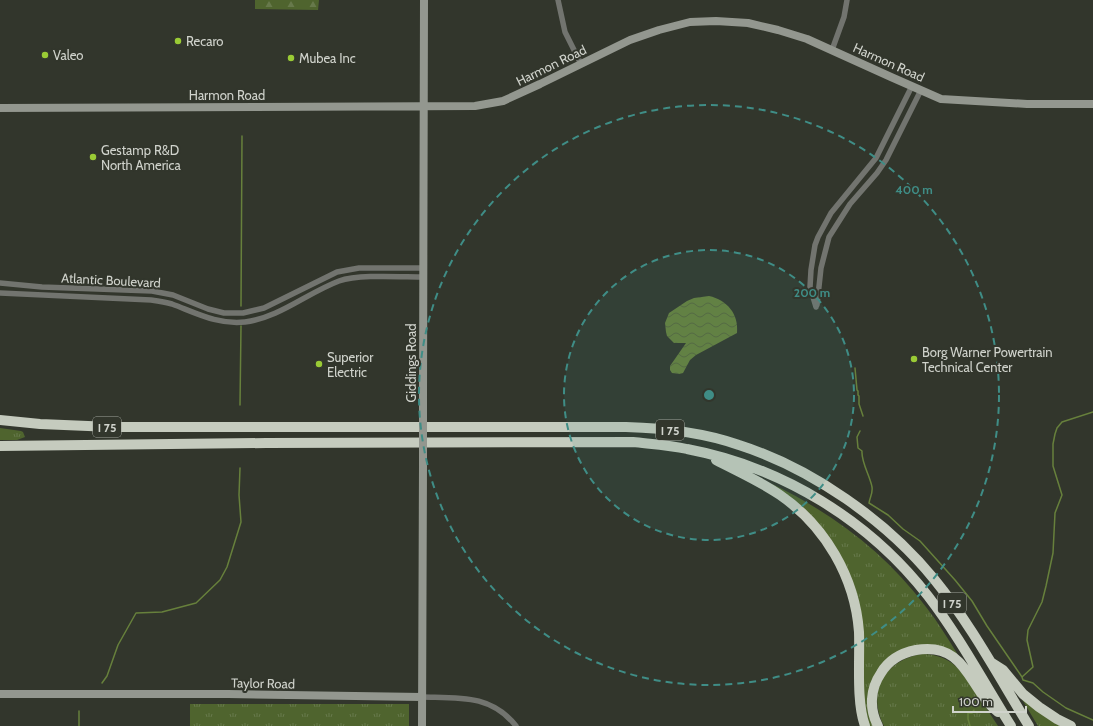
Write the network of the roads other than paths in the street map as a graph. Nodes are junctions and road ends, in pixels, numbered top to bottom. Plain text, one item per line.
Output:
1 (424, 0) edge
2 (558, 0) edge
3 (847, 0) edge
4 (832, 50) junction
5 (581, 64) junction
6 (912, 86) junction
7 (921, 90) junction
8 (1093, 104) edge
9 (424, 106) junction
10 (0, 108) edge
11 (424, 268) junction
12 (424, 277) junction
13 (0, 283) edge
14 (0, 293) edge
15 (0, 420) edge
16 (0, 446) edge
17 (702, 452) junction
18 (989, 661) junction
19 (0, 694) edge
20 (422, 697) junction
21 (1009, 722) edge
22 (422, 726) edge
23 (516, 726) edge
24 (865, 726) edge
25 (878, 726) edge
26 (1029, 726) edge
27 (1071, 726) edge

1 - 9 street, Giddings Road
2 - 5 street
3 - 4 street
4 - 5 street, Harmon Road
4 - 6 street, Harmon Road
5 - 9 street, Harmon Road
6 - 7 street, Harmon Road
6 - 7 street
7 - 8 street, Harmon Road
9 - 10 street, Harmon Road
9 - 11 street, Giddings Road
11 - 12 street, Giddings Road
11 - 13 street, Atlantic Boulevard
12 - 14 street, Atlantic Boulevard
12 - 20 street, Giddings Road, bridge
15 - 18 highway, I 75
16 - 17 highway, I 75
17 - 21 highway, I 75
17 - 24 highway
18 - 26 highway, I 75
18 - 27 highway
19 - 20 street, Taylor Road
20 - 22 street, Giddings Road
20 - 23 street, Taylor Road
21 - 25 highway

